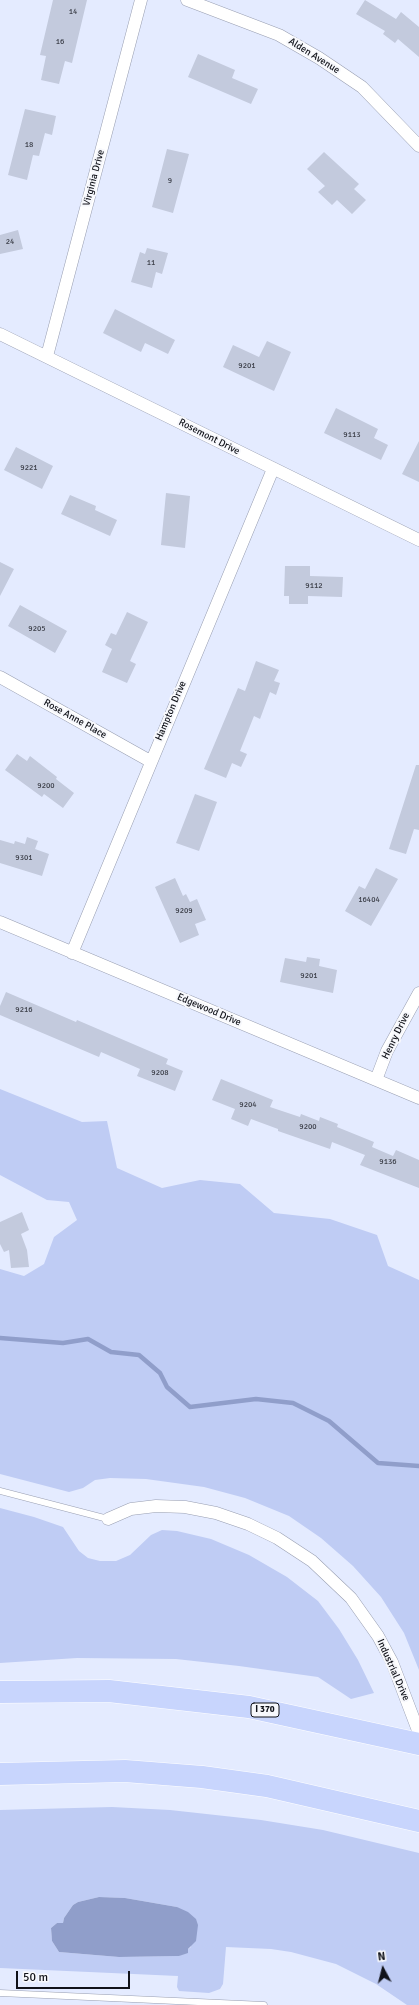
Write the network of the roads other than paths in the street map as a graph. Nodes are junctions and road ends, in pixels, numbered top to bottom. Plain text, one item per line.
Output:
1 (141, 0) edge
2 (187, 0) edge
3 (419, 146) edge
4 (0, 334) edge
5 (47, 356) junction
6 (273, 469) junction
7 (419, 540) edge
8 (0, 677) edge
9 (150, 762) junction
10 (0, 922) edge
11 (72, 953) junction
12 (419, 993) edge
13 (376, 1080) junction
14 (419, 1098) edge
15 (0, 1491) edge
16 (108, 1519) joint
17 (0, 1692) edge
18 (419, 1733) edge
19 (419, 1744) edge
20 (0, 1774) edge
21 (419, 1821) edge
22 (0, 1993) edge
23 (162, 2002) edge
24 (264, 2005) edge

1 - 5 street, Virginia Drive
2 - 3 street, Alden Avenue
4 - 5 street, Rosemont Drive
5 - 6 street, Rosemont Drive
6 - 7 street, Rosemont Drive
6 - 9 street, Hampton Drive
8 - 9 street, Rose Anne Place
9 - 11 street, Hampton Drive
10 - 11 street, Edgewood Drive
11 - 13 street, Edgewood Drive
12 - 13 street, Henry Drive
13 - 14 street, Edgewood Drive
15 - 16 lane
16 - 18 street, Industrial Drive
17 - 19 highway, I 370
20 - 21 highway
22 - 23 lane
23 - 24 lane

